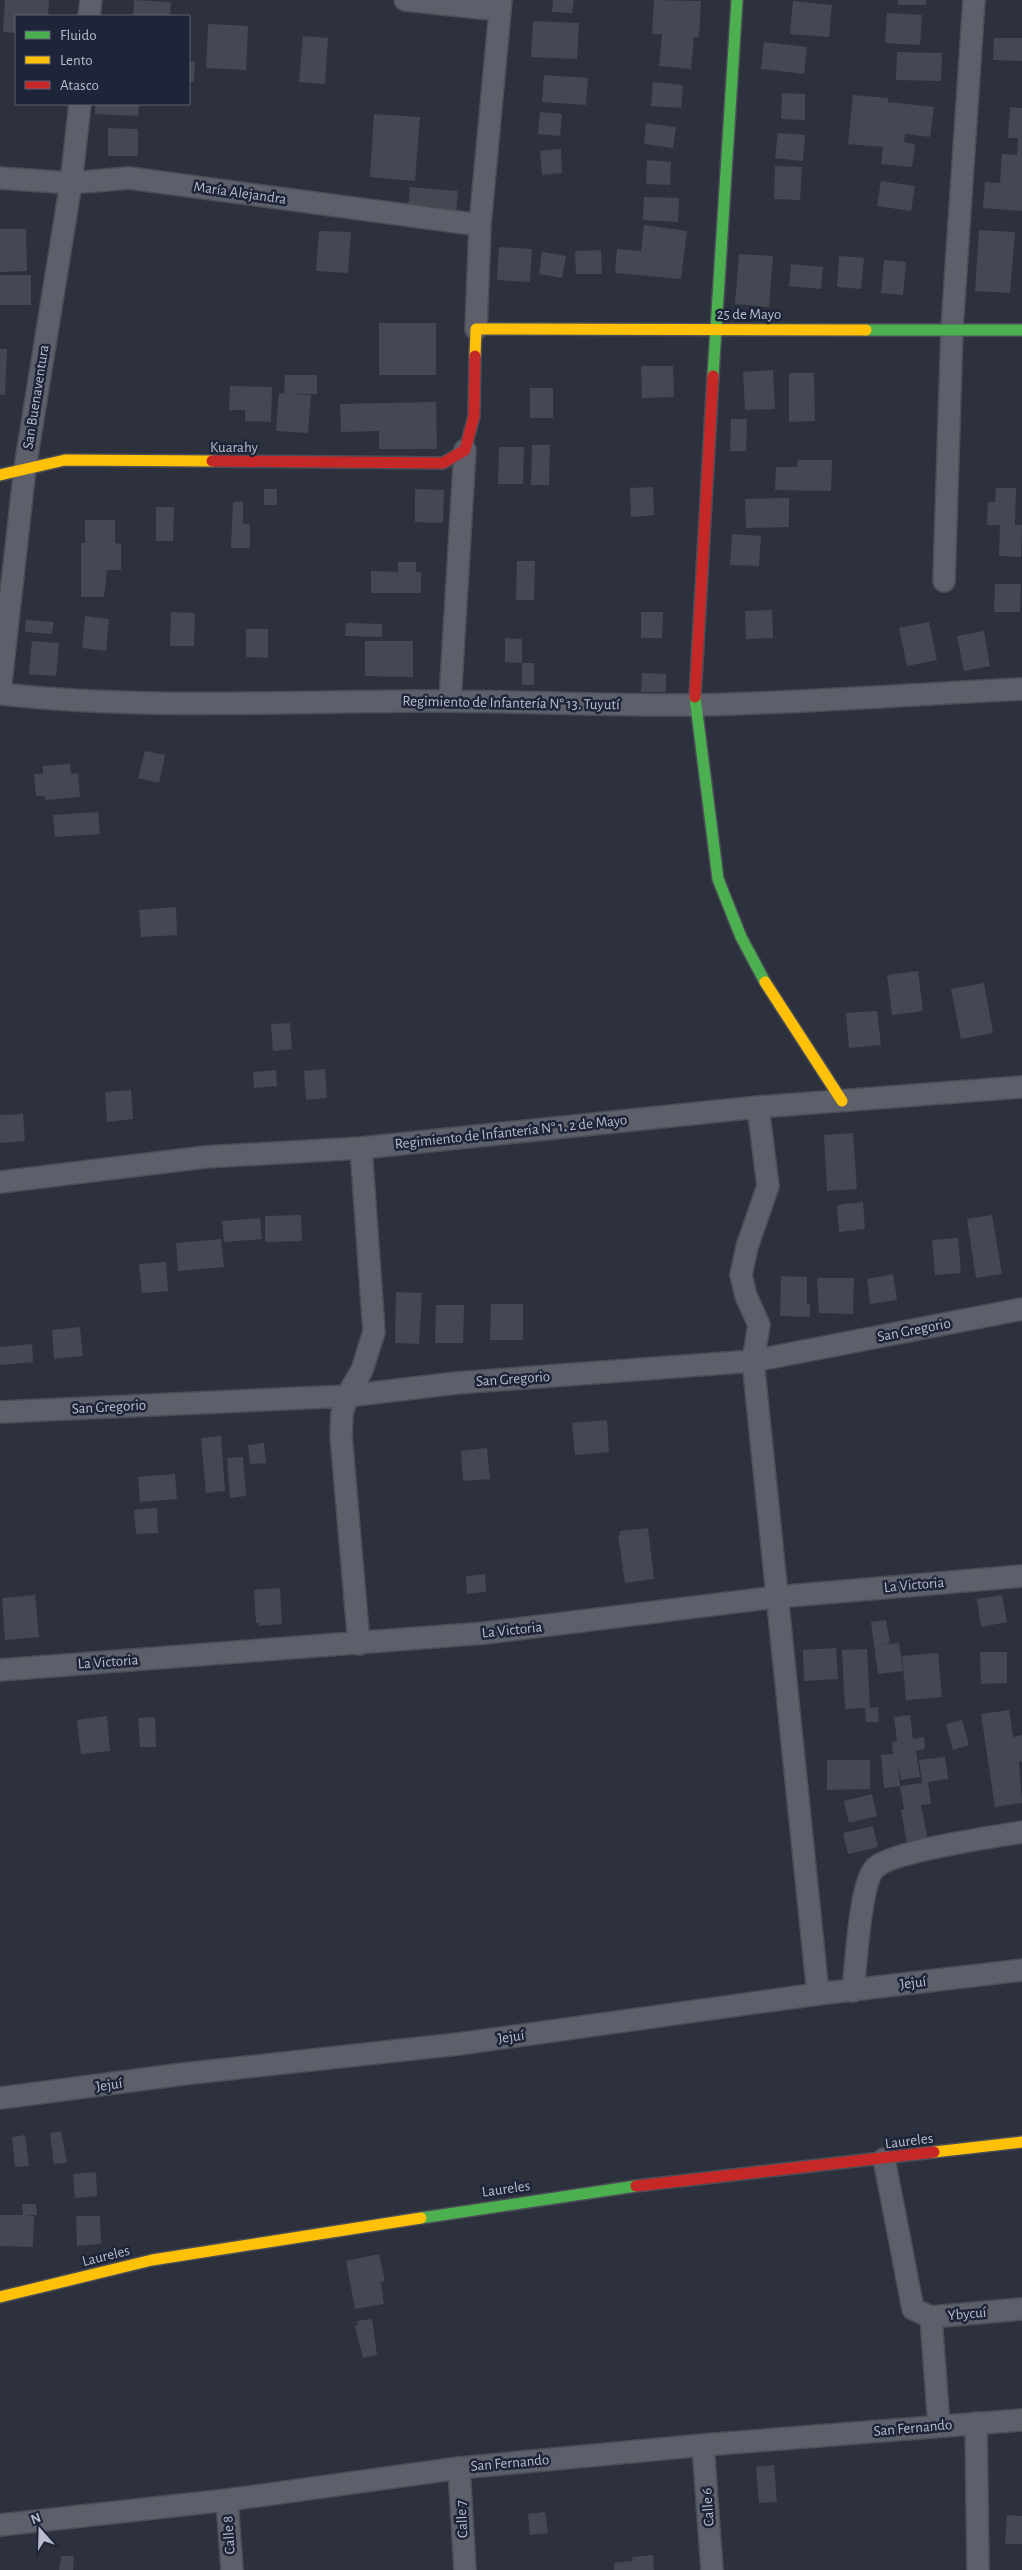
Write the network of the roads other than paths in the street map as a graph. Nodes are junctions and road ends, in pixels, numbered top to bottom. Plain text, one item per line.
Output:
1 (90, 0) edge
2 (405, 0) edge
3 (737, 0) edge
4 (974, 0) edge
5 (500, 5) edge
6 (89, 15) edge
7 (80, 105) edge
8 (0, 178) edge
9 (71, 183) junction
10 (480, 225) junction
11 (476, 329) junction
12 (715, 329) junction
13 (952, 329) junction
14 (1022, 330) edge
15 (465, 450) junction
16 (25, 468) junction
17 (0, 474) edge
18 (944, 581) dead end
19 (1022, 689) edge
20 (0, 693) edge
21 (450, 701) junction
22 (695, 705) junction
23 (1022, 1087) edge
24 (842, 1100) junction
25 (758, 1107) junction
26 (361, 1148) junction
27 (0, 1182) edge
28 (1022, 1309) edge
29 (753, 1362) junction
30 (347, 1396) junction
31 (0, 1412) edge
32 (1022, 1576) edge
33 (776, 1597) junction
34 (360, 1644) junction
35 (0, 1670) edge
36 (1022, 1832) edge
37 (1022, 1970) edge
38 (853, 1990) junction
39 (818, 1994) junction
40 (0, 2098) edge
41 (1022, 2142) edge
42 (884, 2159) junction
43 (0, 2298) edge
44 (1022, 2309) edge
45 (922, 2313) junction
46 (1022, 2420) edge
47 (976, 2423) junction
48 (939, 2426) junction
49 (703, 2444) junction
50 (459, 2468) junction
51 (227, 2500) junction
52 (0, 2525) edge
53 (232, 2570) edge
54 (465, 2570) edge
55 (712, 2570) edge
56 (978, 2570) edge

1 - 6 street
2 - 5 street
3 - 12 street
4 - 13 street
5 - 10 street
7 - 9 street, San Buenaventura
8 - 9 street, María Alejandra
9 - 10 street, María Alejandra
9 - 16 street, San Buenaventura
10 - 11 street
11 - 12 street, 25 de Mayo
11 - 15 street
12 - 13 street, 25 de Mayo
12 - 22 street
13 - 14 street, 25 de Mayo
13 - 18 street
15 - 16 street, Kuarahy
15 - 21 street
16 - 17 street, Kuarahy
16 - 20 street, San Buenaventura
19 - 22 street, Regimiento de Infantería N° 13. Tuyutí
20 - 21 street, Regimiento de Infantería N° 13. Tuyutí
21 - 22 street, Regimiento de Infantería N° 13. Tuyutí
22 - 24 street
23 - 24 street, Regimiento de Infantería N° 1. 2 de Mayo
24 - 25 street, Regimiento de Infantería N° 1. 2 de Mayo
25 - 26 street, Regimiento de Infantería N° 1. 2 de Mayo
25 - 29 street
26 - 27 street, Regimiento de Infantería N° 1. 2 de Mayo
26 - 30 street
28 - 29 street, San Gregorio
29 - 30 street, San Gregorio
29 - 33 street
30 - 31 street, San Gregorio
30 - 34 street
32 - 33 street, La Victoria
33 - 34 street, La Victoria
33 - 39 street
34 - 35 street, La Victoria
36 - 38 street
37 - 38 street, Jejuí
38 - 39 street, Jejuí
39 - 40 street, Jejuí
41 - 42 street, Laureles
42 - 43 street, Laureles
42 - 45 street
44 - 45 street, Ybycuí
45 - 48 street
46 - 47 street, San Fernando
47 - 48 street, San Fernando
47 - 56 street
48 - 49 street, San Fernando
49 - 50 street, San Fernando
49 - 55 street, Calle 6
50 - 51 street, San Fernando
50 - 54 street, Calle 7
51 - 52 street, San Fernando
51 - 53 street, Calle 8

